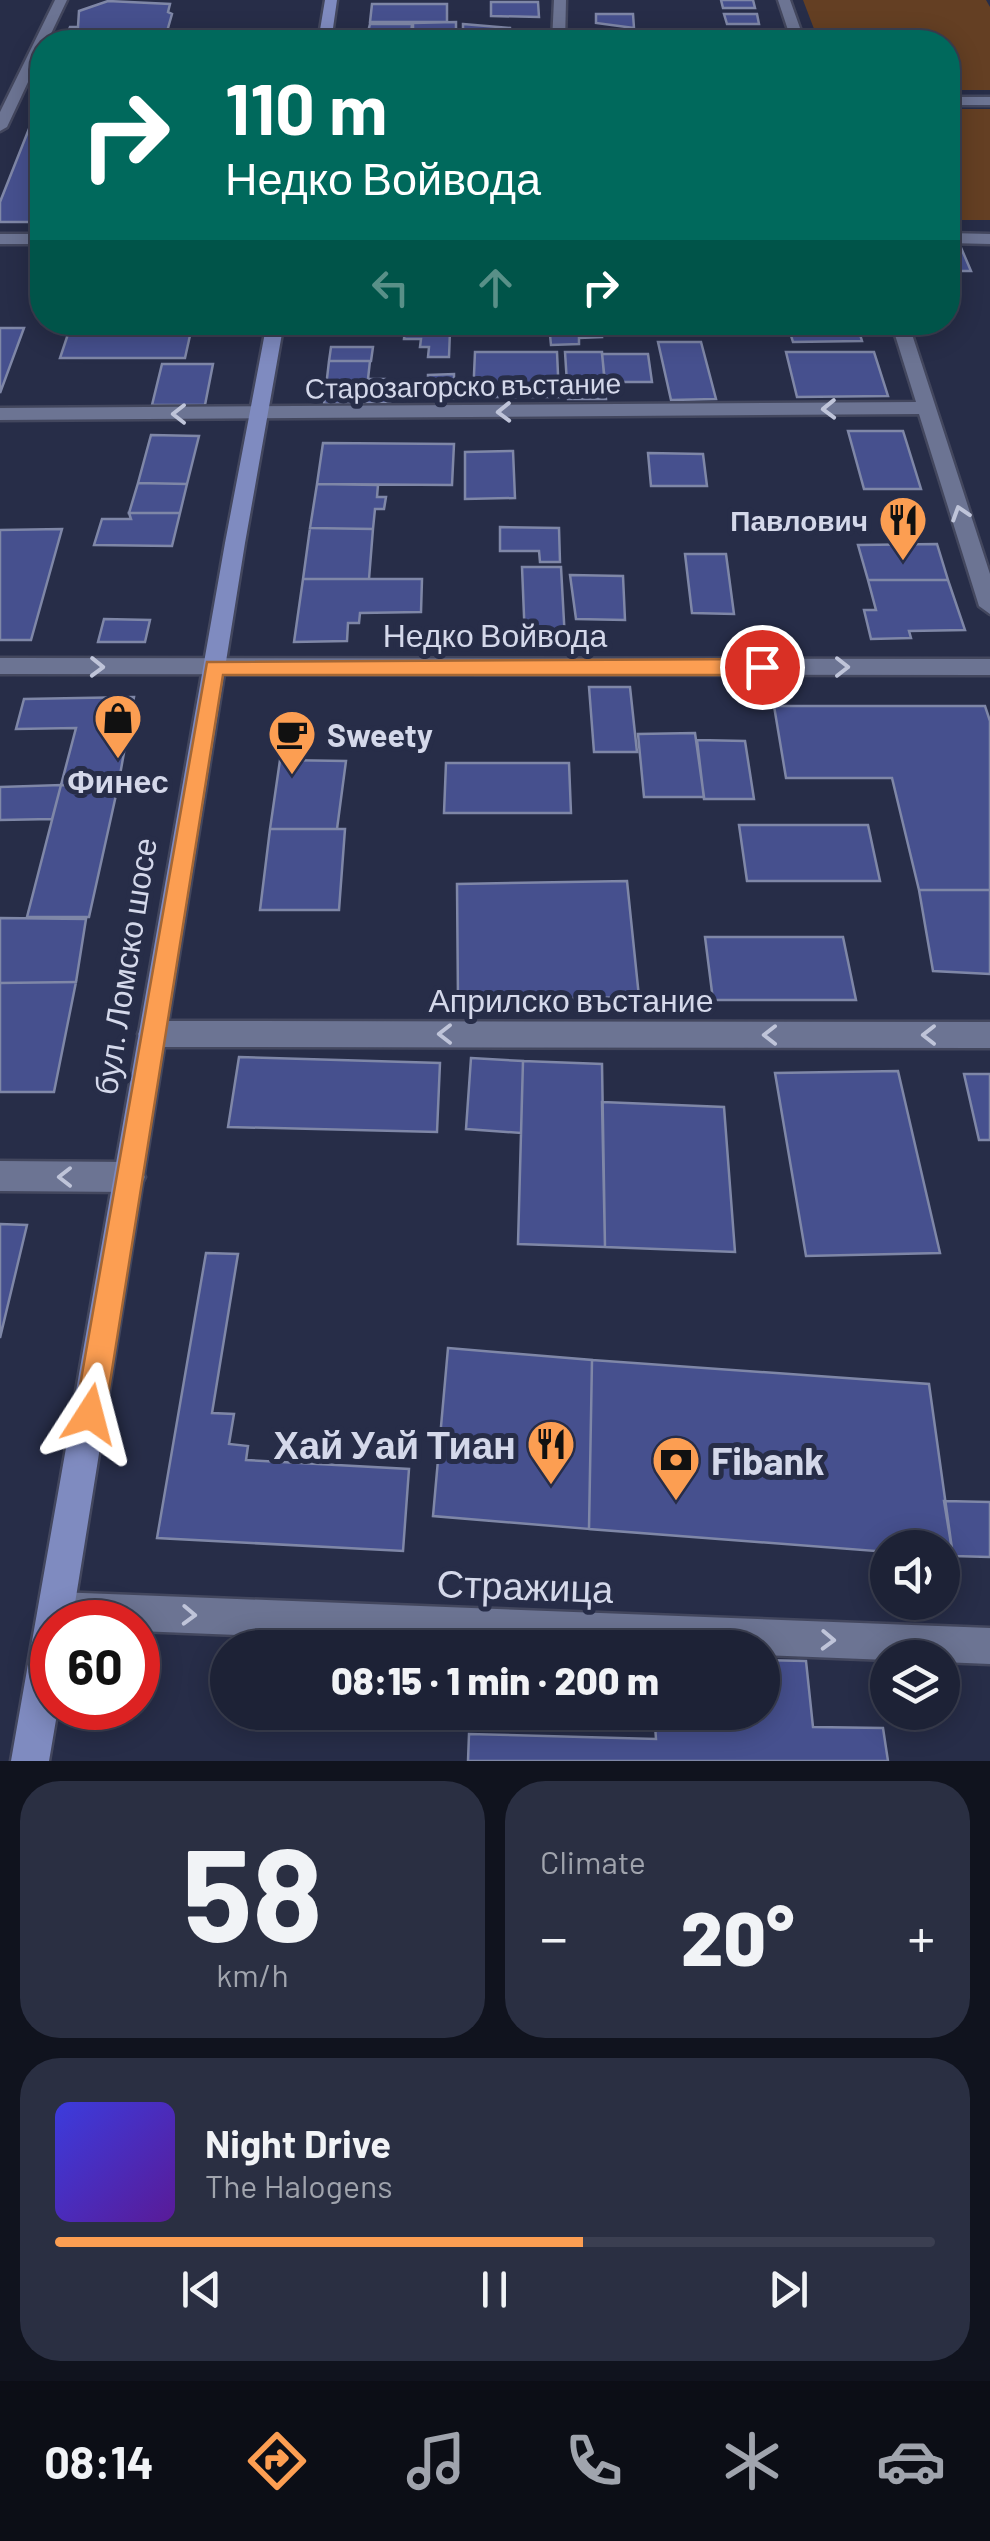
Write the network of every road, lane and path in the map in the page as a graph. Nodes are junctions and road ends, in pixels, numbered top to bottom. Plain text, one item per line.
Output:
1 (61, 0) edge
2 (331, 0) edge
3 (560, 0) edge
4 (784, 0) edge
5 (44, 30) edge
6 (326, 30) edge
7 (559, 30) edge
8 (795, 30) edge
9 (30, 54) edge
10 (6, 96) edge
11 (960, 101) edge
12 (990, 101) edge
13 (0, 127) edge
14 (960, 238) edge
15 (990, 238) edge
16 (0, 239) edge
17 (30, 239) edge
18 (274, 335) edge
19 (903, 335) edge
20 (926, 408) junction
21 (0, 414) edge
22 (259, 415) junction
23 (990, 606) edge
24 (0, 666) edge
25 (214, 667) junction
26 (990, 667) edge
27 (152, 1034) junction
28 (990, 1036) edge
29 (0, 1176) edge
30 (130, 1177) junction
31 (58, 1600) edge
32 (160, 1625) edge
33 (990, 1646) edge
34 (35, 1730) edge
35 (30, 1761) edge

1 - 5 street
2 - 6 main road
3 - 7 street
4 - 8 street
9 - 10 street
10 - 13 street
11 - 12 street
14 - 15 street
16 - 17 street
18 - 22 main road, бул. Ломско шосе
19 - 20 street
20 -> 22 street, Старозагорско въстание
23 -> 20 street
22 -> 21 street, Старозагорско въстание
22 - 25 main road, бул. Ломско шосе
24 -> 25 street, Недко Войвода
25 -> 26 street, Недко Войвода
25 - 27 main road, бул. Ломско шосе
28 -> 27 street, Априлско въстание
27 - 30 main road, бул. Ломско шосе
30 -> 29 street
30 - 31 main road, бул. Ломско шосе
32 -> 33 street, Стражица
34 - 35 main road, бул. Ломско шосе

